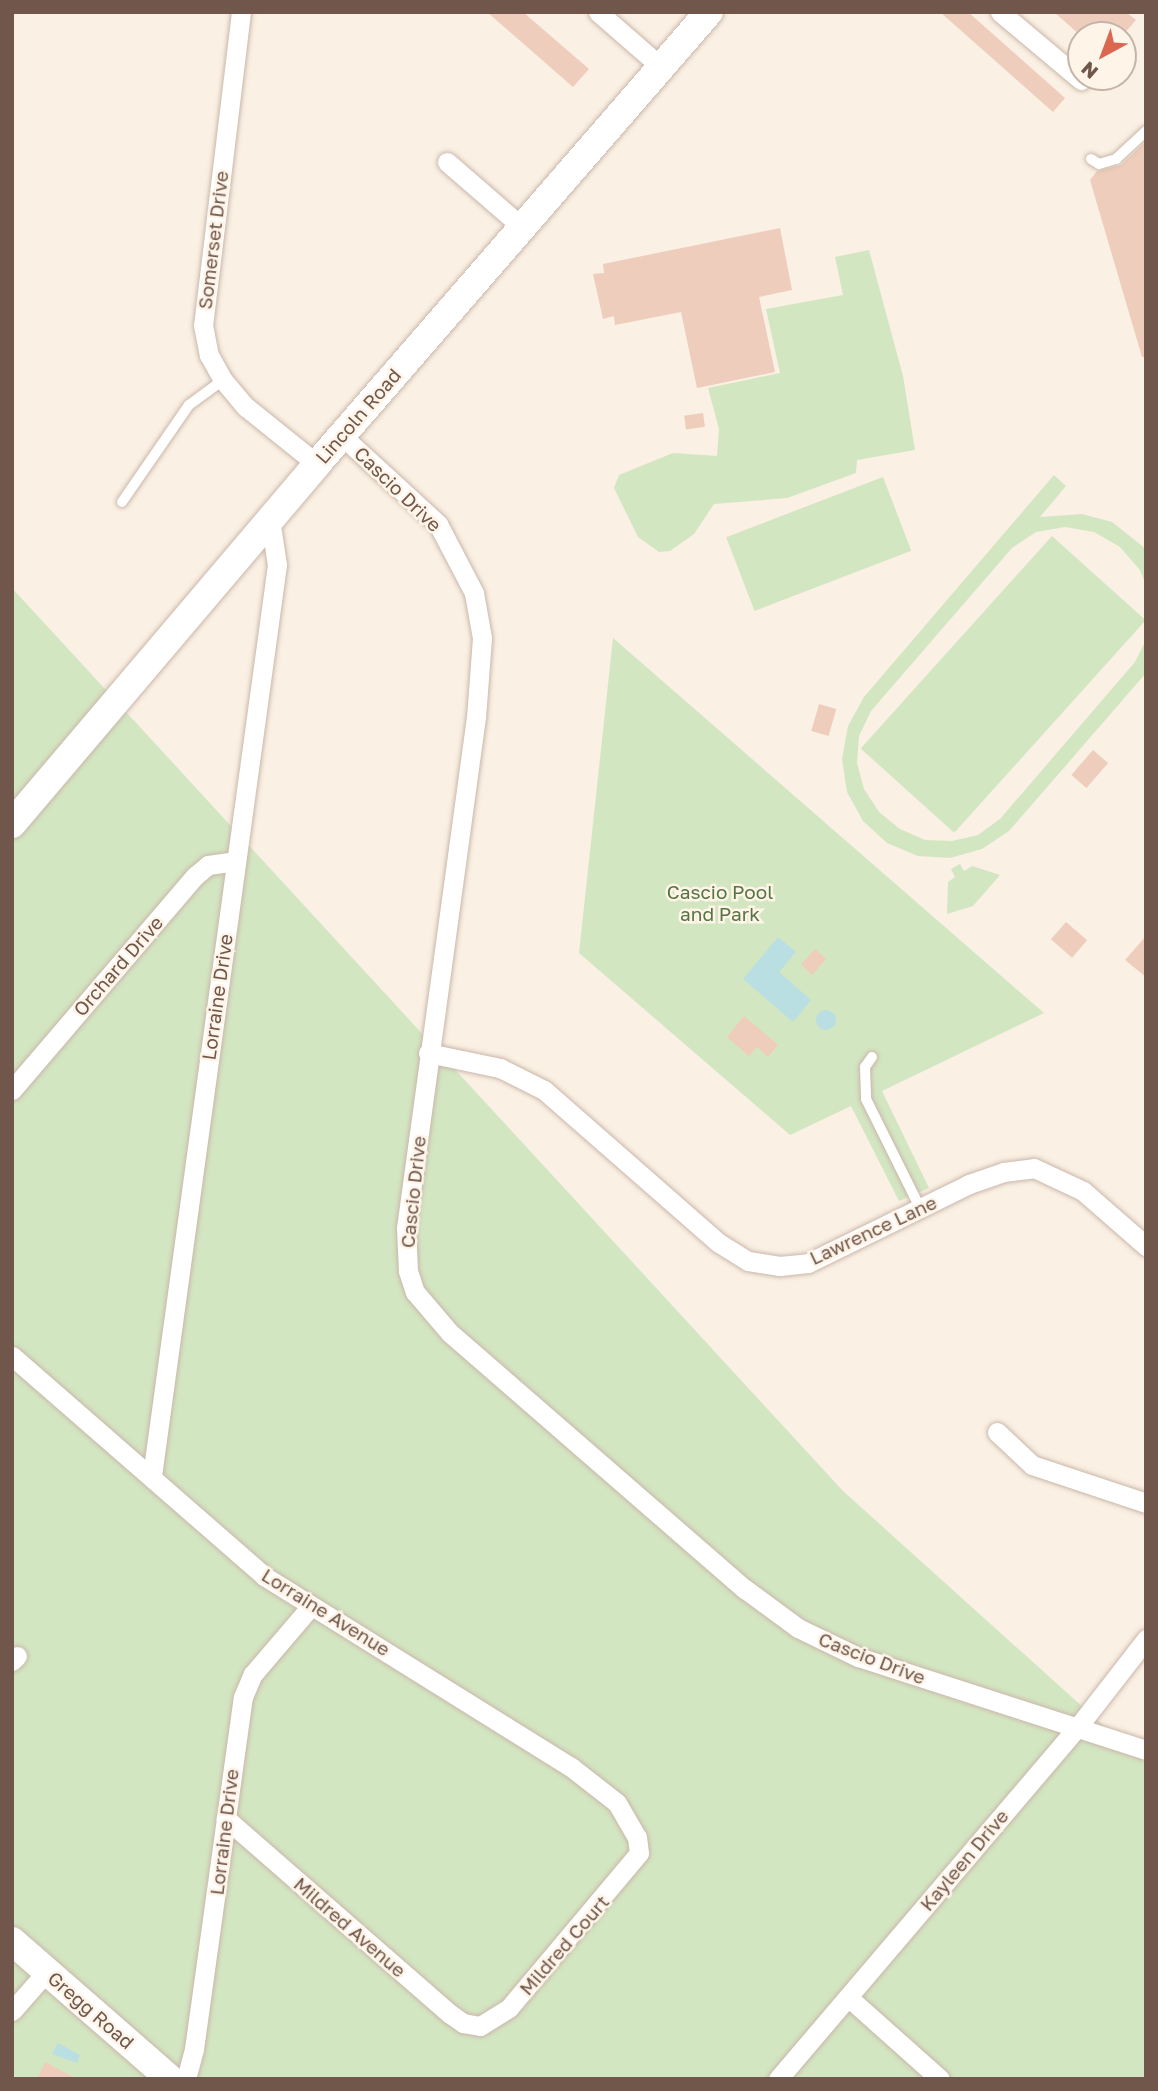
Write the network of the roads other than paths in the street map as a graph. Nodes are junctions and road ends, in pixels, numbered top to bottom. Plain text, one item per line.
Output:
1 (241, 12) edge
2 (598, 12) edge
3 (709, 12) edge
4 (1000, 12) edge
5 (661, 67) junction
6 (1067, 68) edge
7 (1146, 131) edge
8 (1091, 159) dead end
9 (447, 162) dead end
10 (522, 226) junction
11 (223, 380) junction
12 (341, 435) junction
13 (317, 464) junction
14 (122, 502) dead end
15 (270, 519) junction
16 (12, 824) edge
17 (235, 861) junction
18 (428, 1053) junction
19 (872, 1058) dead end
20 (12, 1090) edge
21 (920, 1208) junction
22 (1146, 1246) edge
23 (12, 1356) edge
24 (997, 1432) dead end
25 (152, 1476) junction
26 (1146, 1503) edge
27 (311, 1606) junction
28 (1146, 1639) edge
29 (1077, 1728) junction
30 (1146, 1750) edge
31 (225, 1818) junction
32 (639, 1853) joint
33 (12, 1941) edge
34 (47, 1971) junction
35 (848, 1997) junction
36 (12, 2011) edge
37 (480, 2026) joint
38 (170, 2079) edge
39 (186, 2079) edge
40 (778, 2079) edge
41 (940, 2079) edge

1 - 11 street, Somerset Drive
2 - 5 street
3 - 5 main road, Lincoln Road
4 - 6 street
5 - 10 main road, Lincoln Road
7 - 8 lane
9 - 10 street
10 - 12 main road, Lincoln Road
11 - 13 street, Somerset Drive
11 - 14 lane
12 - 13 main road, Lincoln Road
12 - 18 street, Cascio Drive
13 - 15 main road, Lincoln Road
15 - 16 main road, Lincoln Road
15 - 17 street, Lorraine Drive
17 - 20 street, Orchard Drive
17 - 25 street, Lorraine Drive
18 - 21 street, Lawrence Lane
18 - 29 street, Cascio Drive
19 - 21 lane
21 - 22 street, Lawrence Lane
23 - 25 street, Lorraine Avenue
24 - 26 street
25 - 27 street, Lorraine Avenue
27 - 31 street, Lorraine Drive
27 - 32 street, Lorraine Avenue
28 - 29 street, Kayleen Drive
29 - 30 street, Cascio Drive
29 - 35 street, Kayleen Drive
31 - 37 street, Mildred Avenue
31 - 39 street, Lorraine Drive
32 - 37 street, Mildred Court
33 - 34 main road, Gregg Road
34 - 36 street
34 - 38 main road, Gregg Road
35 - 40 street, Kayleen Drive
35 - 41 street

